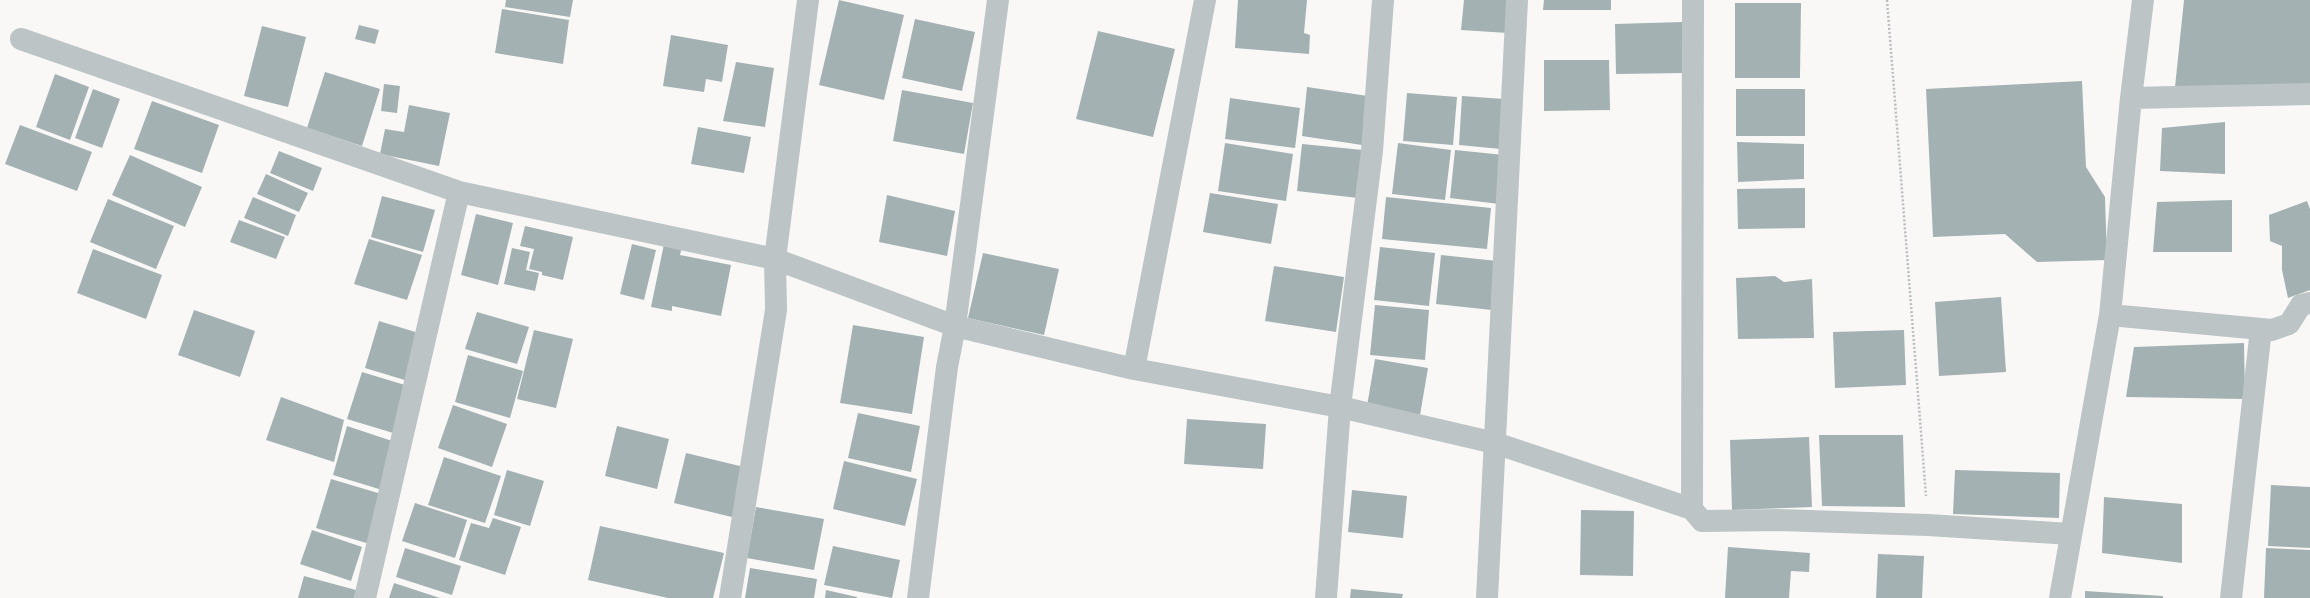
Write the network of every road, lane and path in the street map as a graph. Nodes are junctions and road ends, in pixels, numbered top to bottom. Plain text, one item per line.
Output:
1 (808, 0) edge
2 (998, 0) edge
3 (1205, 0) edge
4 (1383, 0) edge
5 (1517, 0) edge
6 (1693, 0) edge
7 (1887, 0) edge
8 (2143, 0) edge
9 (21, 39) dead end
10 (2310, 94) edge
11 (2131, 98) junction
12 (459, 192) junction
13 (775, 259) junction
14 (2310, 303) edge
15 (2110, 315) junction
16 (955, 326) junction
17 (2261, 329) junction
18 (1134, 369) junction
19 (1340, 408) junction
20 (1495, 443) junction
21 (1692, 509) junction
22 (1928, 525) junction
23 (2071, 534) junction
24 (364, 598) edge
25 (730, 598) edge
26 (918, 598) edge
27 (1326, 598) edge
28 (1488, 598) edge
29 (2060, 598) edge
30 (2231, 598) edge

1 - 13 street
2 - 16 street
3 - 18 street
4 - 19 street
5 - 20 street
6 - 21 street
7 - 22 path
8 - 11 street
9 - 12 street
10 - 11 street
11 - 15 street
12 - 13 street
12 - 24 street
13 - 16 street
13 - 25 street
14 - 17 street
15 - 17 street
15 - 23 street
16 - 18 street
16 - 26 street
17 - 30 street
18 - 19 street
19 - 20 street
19 - 27 street
20 - 21 street
20 - 28 street
21 - 22 street
22 - 23 street
23 - 29 street

